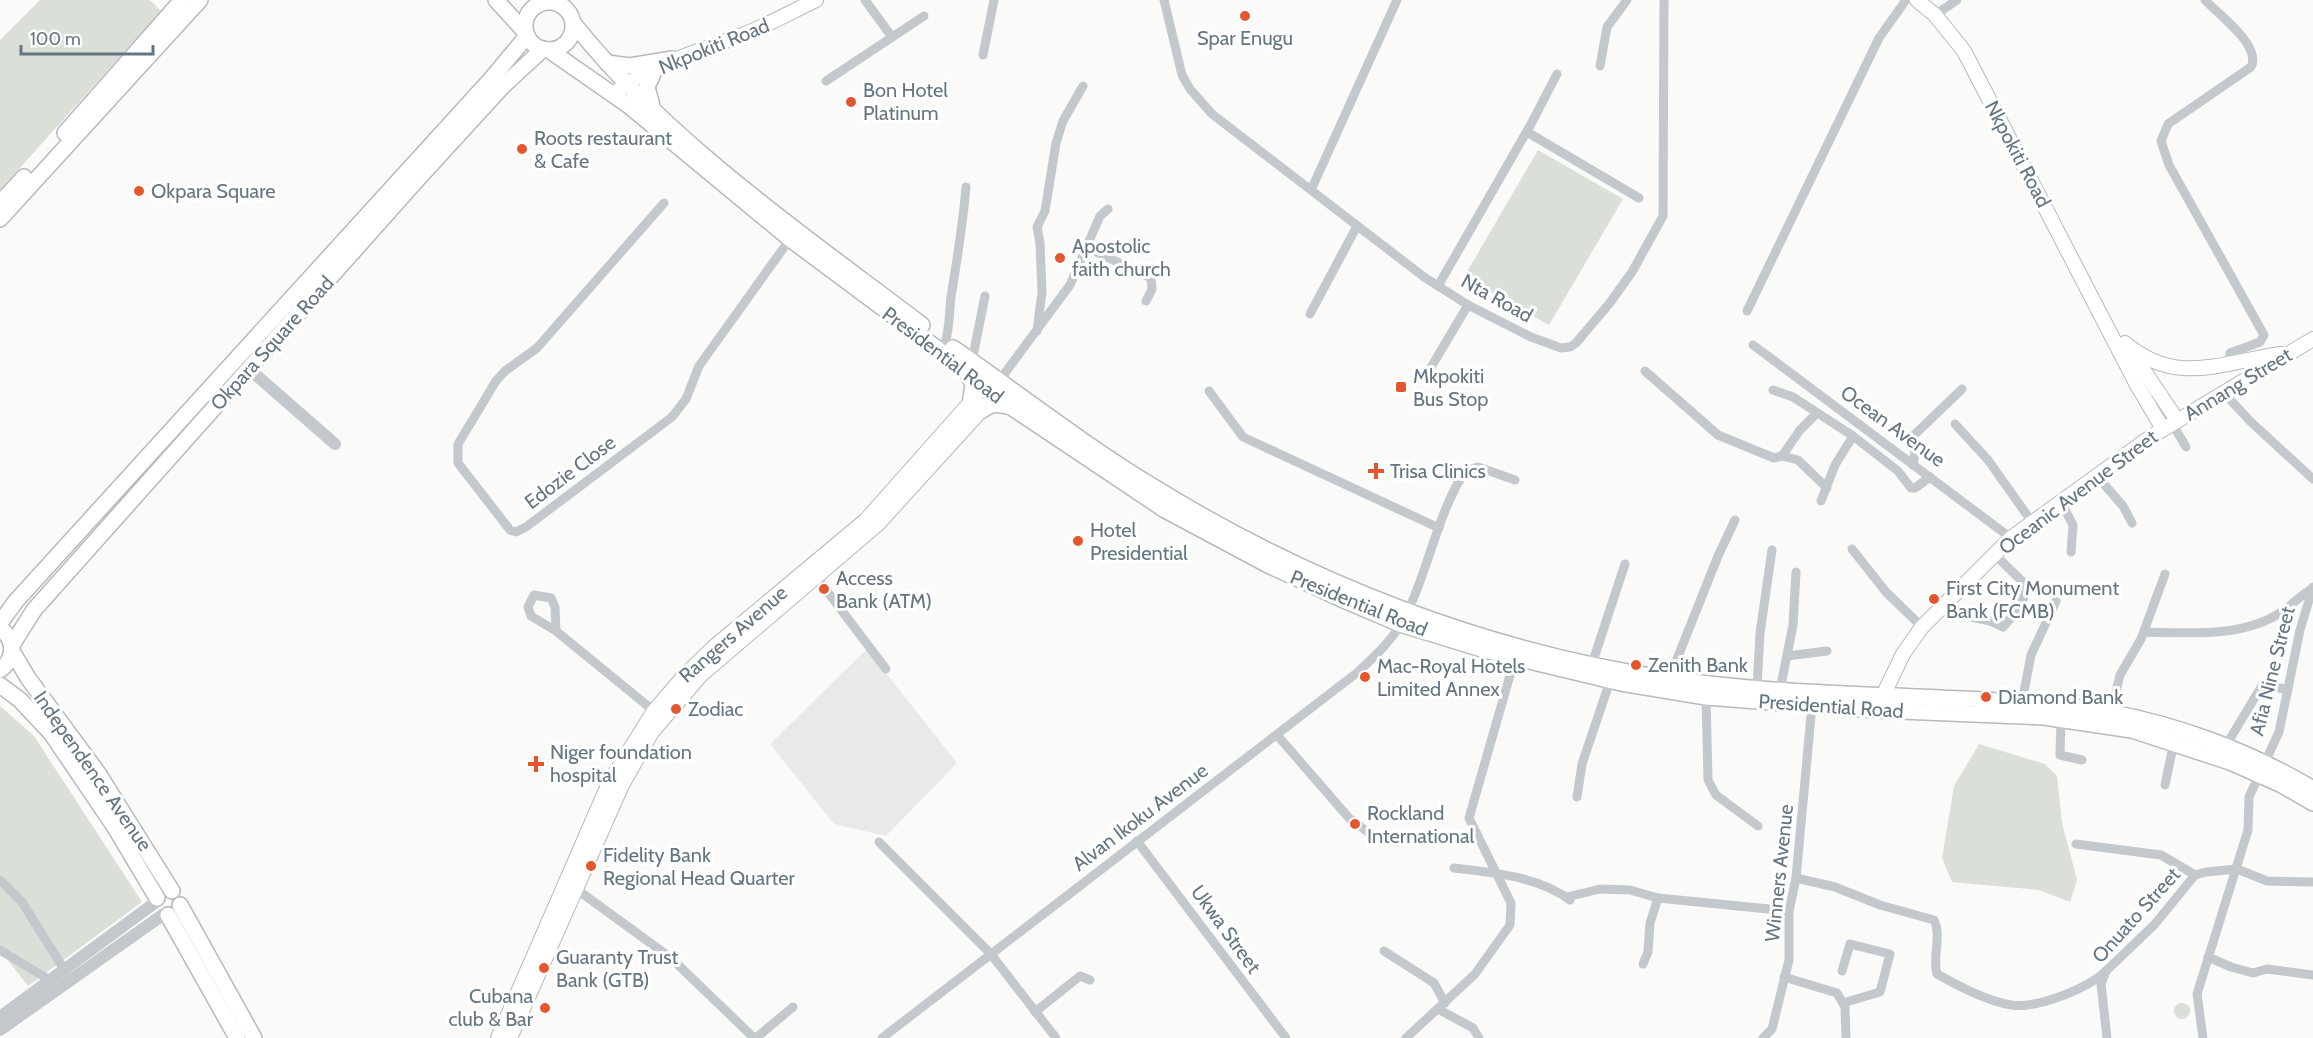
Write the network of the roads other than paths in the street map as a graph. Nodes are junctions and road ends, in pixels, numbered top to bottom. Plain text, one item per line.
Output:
1 (182, 0) edge
2 (200, 0) edge
3 (496, 0) edge
4 (816, 0) edge
5 (865, 0) edge
6 (994, 0) edge
7 (1164, 0) edge
8 (1396, 0) edge
9 (1627, 0) edge
10 (1664, 0) edge
11 (1906, 0) edge
12 (1917, 0) edge
13 (1957, 0) edge
14 (2205, 0) edge
15 (556, 1) edge
16 (1935, 15) junction
17 (924, 16) dead end
18 (574, 24) junction
19 (526, 34) junction
20 (892, 38) junction
21 (546, 50) junction
22 (982, 55) dead end
23 (672, 60) junction
24 (607, 63) junction
25 (1600, 66) dead end
26 (655, 69) junction
27 (1557, 74) dead end
28 (826, 81) dead end
29 (626, 84) junction
30 (1083, 86) dead end
31 (112, 87) junction
32 (613, 94) junction
33 (652, 106) junction
34 (1527, 132) junction
35 (966, 187) dead end
36 (1311, 190) junction
37 (1639, 198) dead end
38 (0, 203) edge
39 (664, 203) dead end
40 (1108, 209) dead end
41 (0, 219) edge
42 (1357, 226) junction
43 (790, 239) junction
44 (1086, 247) junction
45 (1438, 286) junction
46 (869, 292) junction
47 (985, 296) dead end
48 (1146, 301) dead end
49 (1468, 305) junction
50 (1747, 311) dead end
51 (1310, 315) dead end
52 (2104, 318) junction
53 (1037, 331) junction
54 (2265, 337) junction
55 (2313, 339) edge
56 (945, 343) junction
57 (2125, 343) junction
58 (1753, 345) dead end
59 (2292, 352) junction
60 (2276, 354) junction
61 (967, 364) junction
62 (242, 365) junction
63 (2229, 365) junction
64 (2169, 368) junction
65 (1430, 369) dead end
66 (1646, 371) dead end
67 (2144, 382) junction
68 (994, 384) junction
69 (1773, 390) dead end
70 (1962, 390) dead end
71 (1209, 391) dead end
72 (2223, 392) junction
73 (1011, 407) junction
74 (974, 409) junction
75 (1816, 414) junction
76 (1954, 424) dead end
77 (2171, 424) junction
78 (1853, 436) junction
79 (335, 444) dead end
80 (2186, 447) dead end
81 (1782, 456) junction
82 (1913, 465) junction
83 (2096, 475) junction
84 (1930, 477) junction
85 (2313, 479) edge
86 (1515, 480) dead end
87 (1827, 488) junction
88 (2060, 500) junction
89 (1821, 501) dead end
90 (1735, 520) dead end
91 (2032, 522) junction
92 (2132, 524) dead end
93 (1439, 528) junction
94 (2011, 538) junction
95 (1852, 549) dead end
96 (1772, 550) dead end
97 (2071, 552) dead end
98 (1994, 554) junction
99 (1625, 564) dead end
100 (1796, 572) dead end
101 (2165, 574) dead end
102 (817, 578) junction
103 (2312, 588) edge
104 (18, 600) junction
105 (2056, 601) dead end
106 (0, 602) edge
107 (1939, 610) junction
108 (1404, 618) junction
109 (0, 624) edge
110 (1922, 627) junction
111 (0, 628) edge
112 (556, 631) dead end
113 (2144, 632) junction
114 (12, 648) junction
115 (1827, 651) dead end
116 (1534, 656) junction
117 (1787, 656) junction
118 (1515, 658) junction
119 (1592, 664) junction
120 (886, 669) dead end
121 (0, 670) edge
122 (1669, 679) junction
123 (1610, 681) junction
124 (0, 685) edge
125 (1688, 688) junction
126 (1780, 690) junction
127 (2288, 690) junction
128 (1760, 695) junction
129 (1706, 697) junction
130 (2022, 702) junction
131 (1880, 703) junction
132 (1812, 705) junction
133 (654, 711) junction
134 (2111, 713) junction
135 (2061, 719) junction
136 (2134, 724) junction
137 (1277, 735) junction
138 (2174, 742) junction
139 (2225, 747) junction
140 (2082, 760) dead end
141 (2261, 769) junction
142 (2165, 785) dead end
143 (2313, 789) edge
144 (1577, 797) dead end
145 (2313, 803) edge
146 (1758, 826) dead end
147 (1377, 839) dead end
148 (1137, 841) junction
149 (879, 842) dead end
150 (2076, 844) dead end
151 (1455, 868) dead end
152 (2237, 869) junction
153 (1494, 873) junction
154 (2195, 875) junction
155 (1796, 878) junction
156 (0, 880) edge
157 (2313, 882) edge
158 (571, 885) junction
159 (176, 898) junction
160 (1658, 898) junction
161 (161, 907) junction
162 (1789, 911) junction
163 (0, 950) edge
164 (1384, 951) dead end
165 (990, 953) junction
166 (2208, 957) junction
167 (1643, 964) dead end
168 (65, 971) junction
169 (1842, 971) dead end
170 (2106, 972) junction
171 (2313, 975) edge
172 (1784, 977) junction
173 (50, 980) junction
174 (1090, 980) dead end
175 (1843, 1003) junction
176 (1441, 1006) junction
177 (793, 1007) dead end
178 (1035, 1012) junction
179 (0, 1017) edge
180 (0, 1030) edge
181 (1773, 1034) edge
182 (237, 1038) edge
183 (254, 1038) edge
184 (498, 1038) edge
185 (510, 1038) edge
186 (755, 1038) edge
187 (883, 1038) edge
188 (1056, 1038) edge
189 (1286, 1038) edge
190 (1406, 1038) edge
191 (1479, 1038) edge
192 (1763, 1038) edge
193 (1846, 1038) edge
194 (2107, 1038) edge
195 (2203, 1038) edge

1 - 31 main road
2 - 31 main road
3 - 19 main road
4 - 23 main road, Nkpokiti Road
5 - 20 street
6 - 22 street
7 - 36 street, Nta Road
8 - 36 street
9 - 25 street
10 - 49 street, Nta Road
11 - 50 street
12 - 16 main road, Nkpokiti Road
13 - 16 street
14 - 54 street
15 - 18 main road
15 - 19 main road
16 - 52 main road, Nkpokiti Road
17 - 20 street
18 - 21 main road
18 - 24 main road, Presidential Road
19 - 21 main road
19 - 62 main road, Okpara Square Road
20 - 28 street
21 - 32 main road, Presidential Road
21 - 62 main road, Okpara Square Road
23 - 24 main road
23 - 26 main road, Nkpokiti Road
24 - 29 main road, Presidential Road
26 - 29 main road, Nkpokiti Road
26 - 33 main road
27 - 34 street
29 - 32 main road, Nkpokiti Road
29 - 33 main road, Presidential Road
30 - 53 street
31 - 38 main road
31 - 41 main road
32 - 43 main road, Presidential Road
33 - 46 main road, Presidential Road
34 - 37 street
34 - 45 street
35 - 56 street
36 - 42 street, Nta Road
39 - 43 street, Edozie Close
40 - 44 street
42 - 45 street, Nta Road
42 - 51 street
43 - 46 main road, Presidential Road
44 - 48 street
44 - 53 street
45 - 49 street, Nta Road
46 - 56 main road, Presidential Road
46 - 61 main road, Presidential Road
47 - 61 street
49 - 65 street
52 - 57 main road
52 - 67 main road
53 - 68 street
54 - 60 street
54 - 63 street
55 - 59 main road, Annang Street
56 - 61 main road, Presidential Road
57 - 64 main road
57 - 67 main road
58 - 82 street, Ocean Avenue
59 - 60 main road
59 - 72 main road, Annang Street
60 - 63 main road
61 - 68 main road, Presidential Road
61 - 74 main road
62 - 79 street
62 - 104 main road, Okpara Square Road
62 - 114 main road, Okpara Square Road
63 - 64 main road
64 - 67 main road
66 - 81 street
67 - 77 main road
68 - 73 main road, Presidential Road
68 - 74 main road
68 - 108 main road, Presidential Road
69 - 75 street
70 - 82 street
71 - 93 street
72 - 77 main road, Annang Street
72 - 85 street
73 - 74 main road
73 - 108 main road, Presidential Road
74 - 102 main road, Rangers Avenue
74 - 133 main road, Rangers Avenue
75 - 78 street
75 - 81 street
76 - 91 street
77 - 80 street
77 - 83 main road, Oceanic Avenue Street
78 - 84 street
78 - 87 street
81 - 87 street
82 - 84 street, Ocean Avenue
83 - 88 main road, Oceanic Avenue Street
83 - 92 street
84 - 94 street, Ocean Avenue
86 - 93 street, Alvan Ikoku Avenue
87 - 89 street
88 - 91 main road, Oceanic Avenue Street
88 - 97 street
90 - 122 street
91 - 94 main road, Oceanic Avenue Street
93 - 108 street, Alvan Ikoku Avenue
94 - 98 main road, Oceanic Avenue Street
95 - 110 street
96 - 128 street
98 - 107 main road, Oceanic Avenue Street
98 - 107 street
99 - 119 street
100 - 117 street
101 - 113 street
102 - 120 street
102 - 158 main road, Rangers Avenue
103 - 113 street
103 - 127 street, Afia Nine Street
104 - 106 main road
104 - 109 main road, Okpara Square Road
105 - 130 street
107 - 110 main road, Oceanic Avenue Street
108 - 116 main road, Presidential Road
108 - 118 main road, Presidential Road
108 - 137 street, Alvan Ikoku Avenue
110 - 131 main road, Oceanic Avenue Street
111 - 114 main road, Independence Avenue
112 - 133 street
113 - 134 street
114 - 121 main road, Okpara Square Road
114 - 159 main road, Independence Avenue
115 - 117 street
116 - 118 main road, Presidential Road
116 - 119 main road, Presidential Road
116 - 123 main road, Presidential Road
117 - 126 street
118 - 153 street
119 - 122 main road, Presidential Road
122 - 125 main road, Presidential Road
123 - 125 main road, Presidential Road
123 - 144 street
124 - 161 main road, Independence Avenue
125 - 128 main road, Presidential Road
125 - 129 main road, Presidential Road
126 - 128 main road, Presidential Road
126 - 131 main road, Presidential Road
127 - 139 street
127 - 141 street, Afia Nine Street
128 - 129 main road, Presidential Road
128 - 132 main road, Presidential Road
129 - 146 street
130 - 131 main road, Presidential Road
130 - 134 main road, Presidential Road
131 - 132 main road, Presidential Road
131 - 135 main road, Presidential Road
132 - 155 street, Winners Avenue
133 - 158 main road, Rangers Avenue
134 - 136 main road, Presidential Road
135 - 136 main road, Presidential Road
135 - 140 street
136 - 138 main road, Presidential Road
136 - 139 main road, Presidential Road
137 - 147 street
137 - 148 street, Alvan Ikoku Avenue
138 - 141 main road, Presidential Road
138 - 142 street
139 - 141 main road, Presidential Road
141 - 143 main road, Presidential Road
141 - 145 main road, Presidential Road
141 - 152 street
148 - 165 street, Alvan Ikoku Avenue
148 - 189 street, Ukwa Street
149 - 165 street
150 - 154 street
151 - 153 street
152 - 154 street, Onuato Street
152 - 157 street
152 - 166 street
153 - 160 street
153 - 176 street
154 - 170 street, Onuato Street
155 - 162 street, Winners Avenue
155 - 170 street
156 - 168 street
158 - 184 main road, Rangers Avenue
158 - 185 main road, Rangers Avenue
158 - 186 street
159 - 161 main road
159 - 161 main road
159 - 183 main road, Independence Avenue
160 - 162 street
160 - 167 street
161 - 168 street
161 - 180 street
161 - 182 main road, Independence Avenue
162 - 172 street, Winners Avenue
163 - 173 street
164 - 176 street
165 - 178 street
165 - 187 street, Alvan Ikoku Avenue
166 - 171 street
166 - 195 street
168 - 173 street
169 - 175 street
170 - 194 street, Onuato Street
172 - 175 street
172 - 181 street, Winners Avenue
173 - 179 street
174 - 178 street
175 - 193 street
176 - 190 street
176 - 191 street
177 - 186 street
178 - 188 street
181 - 192 street, Winners Avenue

